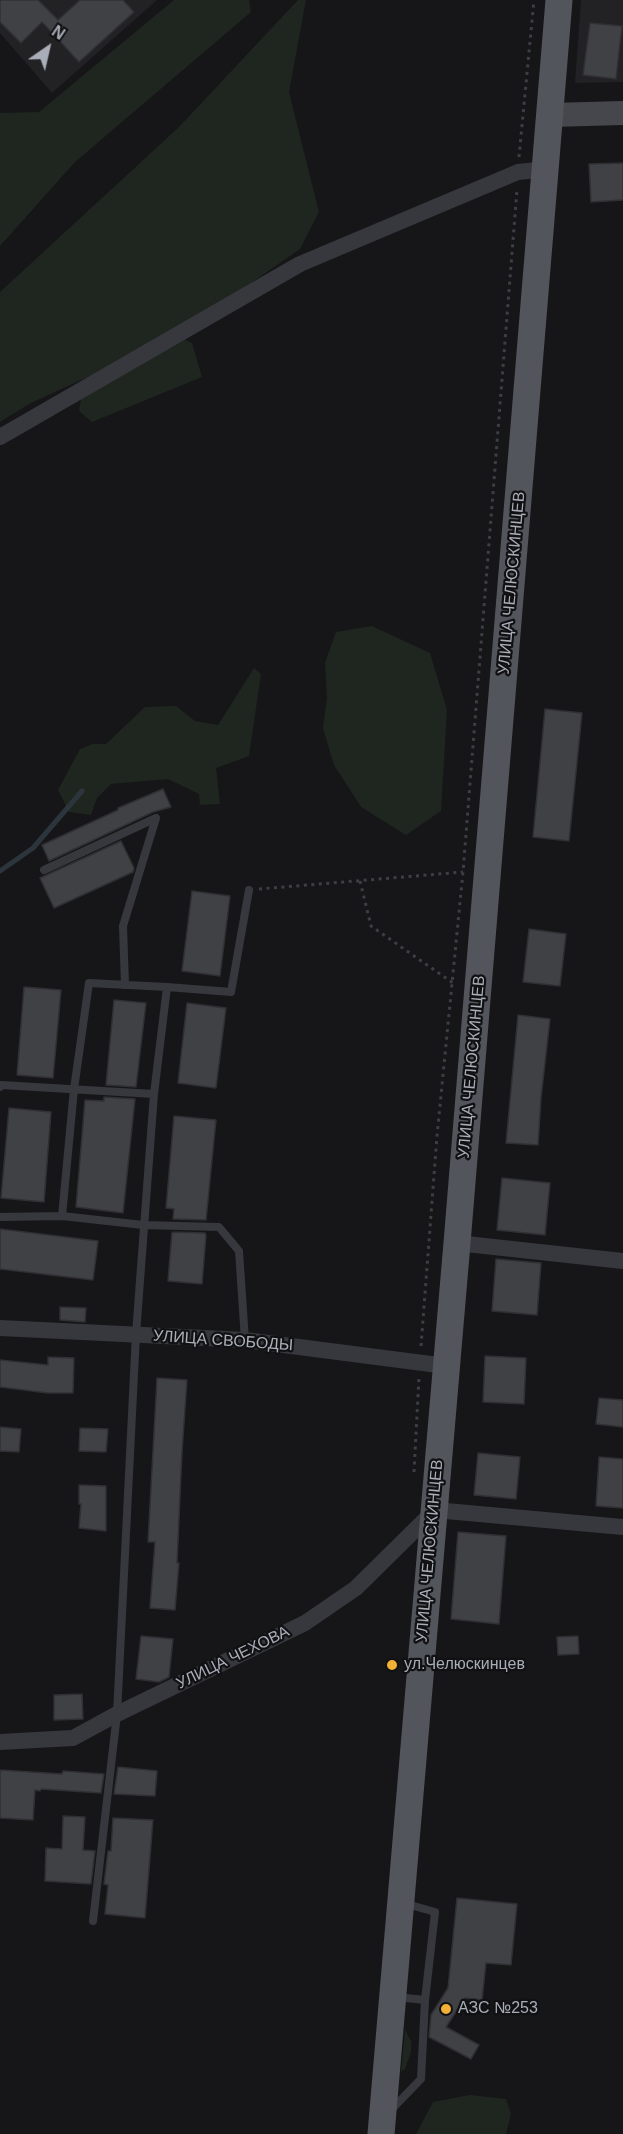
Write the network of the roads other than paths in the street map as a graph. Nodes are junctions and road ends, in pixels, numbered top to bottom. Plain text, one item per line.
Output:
1 (559, 0) edge
2 (623, 113) edge
3 (551, 115) junction
4 (547, 169) junction
5 (0, 438) edge
6 (44, 870) dead end
7 (249, 890) road end
8 (125, 985) junction
9 (167, 987) junction
10 (0, 1087) edge
11 (74, 1089) junction
12 (154, 1094) junction
13 (62, 1216) junction
14 (0, 1217) edge
15 (142, 1225) junction
16 (457, 1243) junction
17 (623, 1261) edge
18 (0, 1328) edge
19 (136, 1335) junction
20 (245, 1340) junction
21 (433, 1364) junction
22 (435, 1510) junction
23 (623, 1527) edge
24 (117, 1714) junction
25 (0, 1742) edge
26 (400, 1902) junction
27 (93, 1921) dead end
28 (392, 1997) junction
29 (425, 2000) junction
30 (382, 2127) edge

1 - 3 main road, УЛИЦА ЧЕЛЮСКИНЦЕВ
2 - 3 street
3 - 4 main road, УЛИЦА ЧЕЛЮСКИНЦЕВ
4 - 5 street
4 - 16 main road, УЛИЦА ЧЕЛЮСКИНЦЕВ
6 - 8 lane
7 - 9 lane
8 - 9 lane
8 - 11 lane
9 - 12 lane
10 - 11 lane
11 - 12 lane
11 - 13 lane
12 - 15 lane
13 - 14 lane
13 - 15 lane
15 - 19 lane
15 - 20 lane
16 - 17 street
16 - 21 main road, УЛИЦА ЧЕЛЮСКИНЦЕВ
18 - 19 street, УЛИЦА СВОБОДЫ
19 - 20 street, УЛИЦА СВОБОДЫ
19 - 24 lane
20 - 21 street, УЛИЦА СВОБОДЫ
21 - 22 main road, УЛИЦА ЧЕЛЮСКИНЦЕВ
22 - 23 street
22 - 24 street, УЛИЦА ЧЕХОВА
22 - 26 main road, УЛИЦА ЧЕЛЮСКИНЦЕВ
24 - 25 street, УЛИЦА ЧЕХОВА
24 - 27 lane
26 - 28 main road, УЛИЦА ЧЕЛЮСКИНЦЕВ
26 - 29 lane
28 - 29 lane
28 - 30 main road, УЛИЦА ЧЕЛЮСКИНЦЕВ
29 - 30 lane

